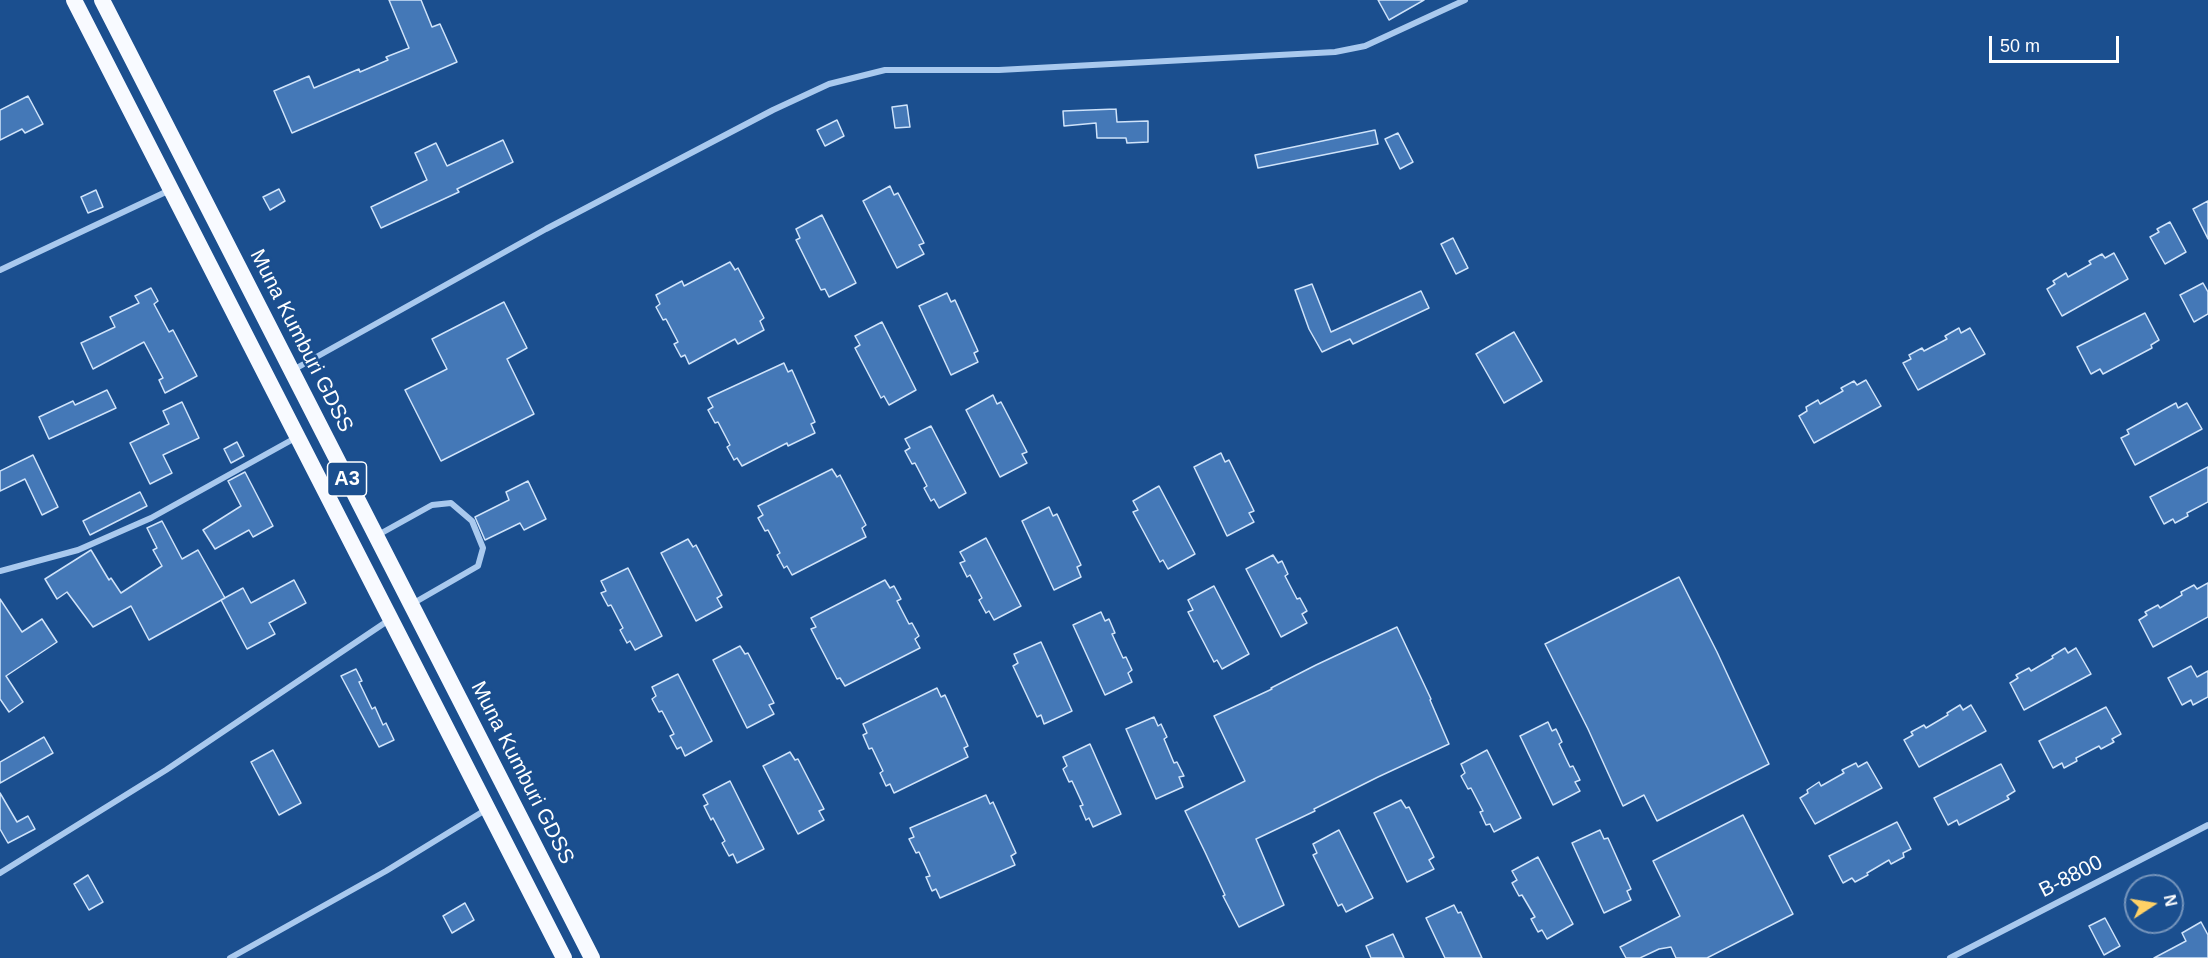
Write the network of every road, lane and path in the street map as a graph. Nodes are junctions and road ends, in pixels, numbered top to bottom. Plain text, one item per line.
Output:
1 (74, 0) edge
2 (102, 0) edge
3 (1465, 0) edge
4 (171, 190) junction
5 (0, 270) edge
6 (291, 371) junction
7 (298, 437) junction
8 (376, 537) junction
9 (0, 571) edge
10 (411, 605) junction
11 (390, 620) junction
12 (487, 809) junction
13 (2208, 825) edge
14 (0, 873) edge
15 (230, 958) edge
16 (564, 958) edge
17 (592, 958) edge
18 (1950, 958) edge

1 - 4 highway, A3
2 - 6 highway, Muna Kumburi GDSS / A3
3 - 6 street
4 - 5 street
4 - 7 highway, A3
6 - 8 highway, Muna Kumburi GDSS / A3
7 - 9 street
7 - 11 highway, A3
8 - 10 highway, Muna Kumburi GDSS / A3
8 - 10 street
10 - 17 highway, Muna Kumburi GDSS / A3
11 - 12 highway, A3
11 - 14 street
12 - 15 street
12 - 16 highway, A3
13 - 18 street, B-8800

